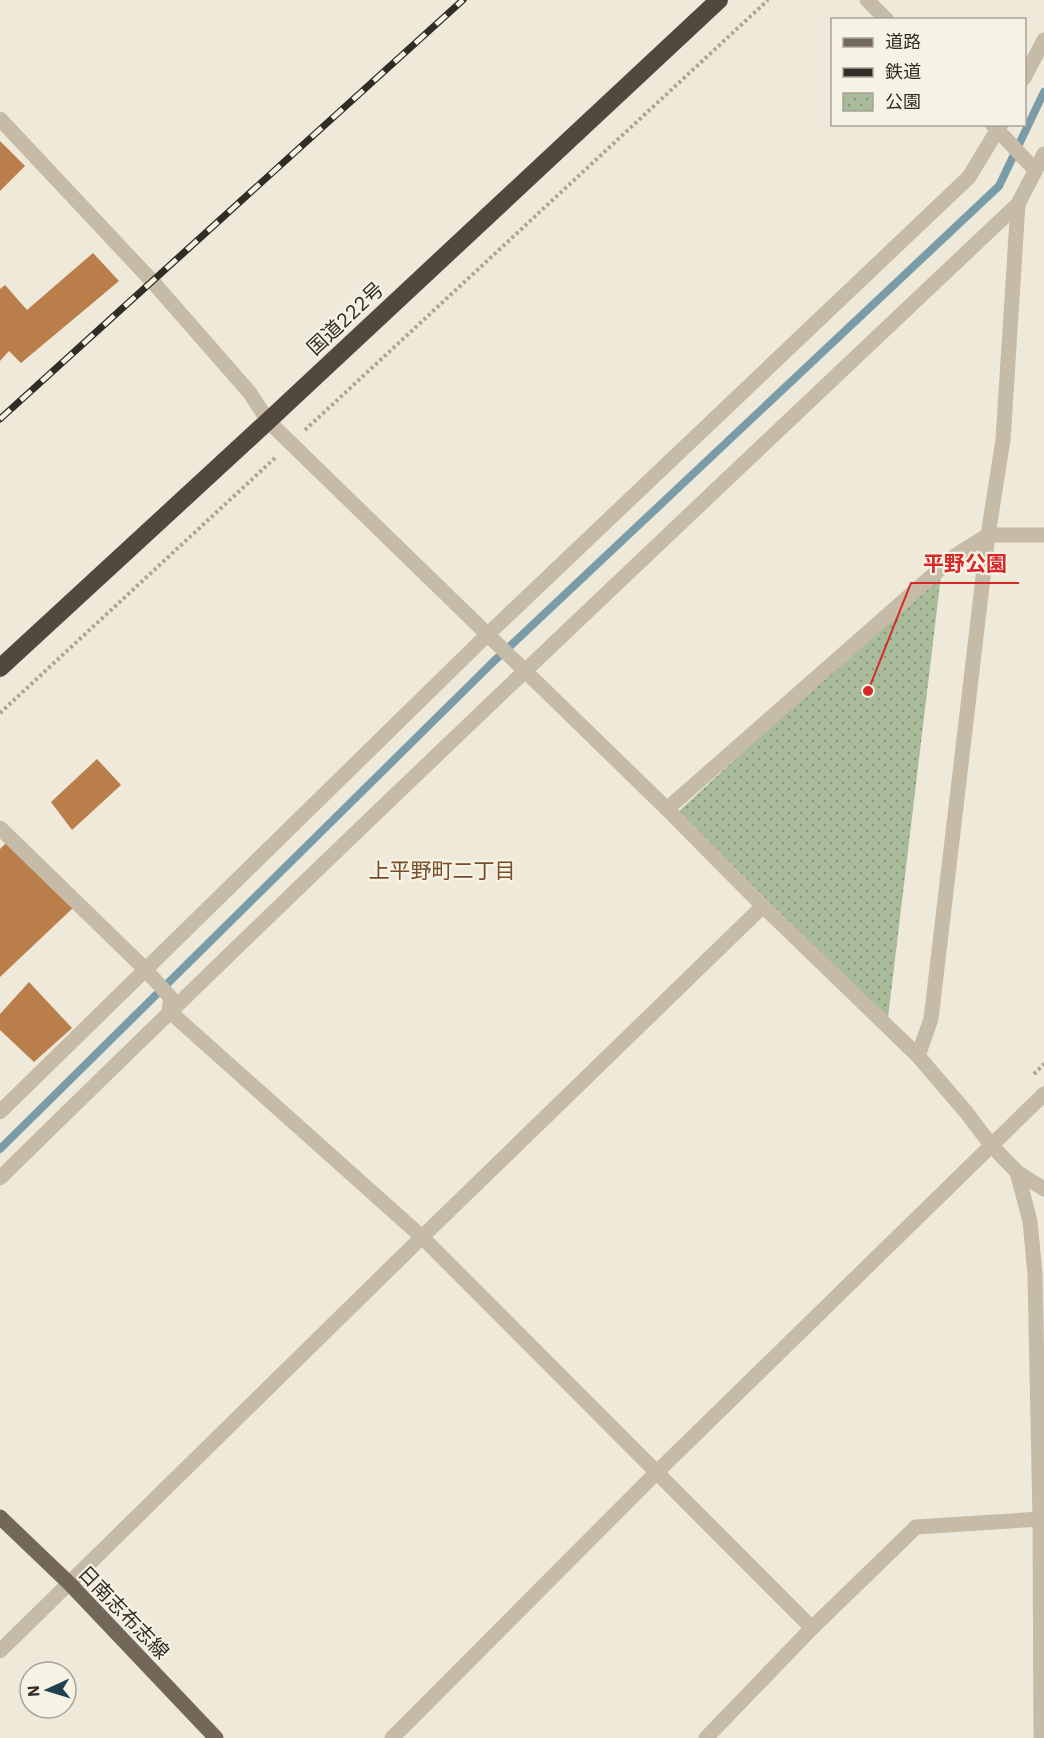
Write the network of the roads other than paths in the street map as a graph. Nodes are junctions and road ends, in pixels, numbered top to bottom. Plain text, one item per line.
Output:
1 (719, 0) edge
2 (867, 0) edge
3 (885, 18) edge
4 (1044, 40) edge
5 (1026, 74) edge
6 (0, 119) edge
7 (999, 130) edge
8 (1044, 154) edge
9 (1031, 165) junction
10 (1018, 204) junction
11 (268, 421) junction
12 (988, 535) junction
13 (1044, 535) edge
14 (491, 639) junction
15 (518, 665) junction
16 (0, 668) edge
17 (667, 809) junction
18 (0, 828) edge
19 (763, 906) junction
20 (150, 974) junction
21 (170, 1005) junction
22 (918, 1056) junction
23 (1044, 1094) edge
24 (0, 1112) edge
25 (990, 1145) junction
26 (1017, 1172) junction
27 (0, 1178) edge
28 (1044, 1189) edge
29 (422, 1237) junction
30 (657, 1472) junction
31 (0, 1517) edge
32 (1040, 1519) junction
33 (70, 1584) junction
34 (812, 1628) junction
35 (0, 1651) edge
36 (216, 1738) edge
37 (392, 1738) edge
38 (706, 1738) edge
39 (1041, 1738) edge

1 - 11 highway, 国道222号
2 - 3 street
4 - 5 street
6 - 11 street
7 - 9 street
7 - 14 street
8 - 9 street
9 - 10 street
10 - 12 street
10 - 15 street
11 - 14 street
11 - 16 highway, 国道222号
12 - 13 street
12 - 17 street
12 - 22 street
14 - 15 street
14 - 20 street
15 - 17 street
15 - 21 street
17 - 19 street
18 - 20 street
19 - 22 street
19 - 29 street
20 - 21 street
20 - 24 street
21 - 27 street
21 - 29 street
22 - 25 street
23 - 25 street
25 - 26 street
25 - 30 street
26 - 28 street
26 - 32 street
29 - 30 street
29 - 33 street
30 - 34 street
30 - 37 street
31 - 33 main road, 日南志布志線
32 - 34 street
32 - 39 street
33 - 35 street
33 - 36 main road, 日南志布志線
34 - 38 street

